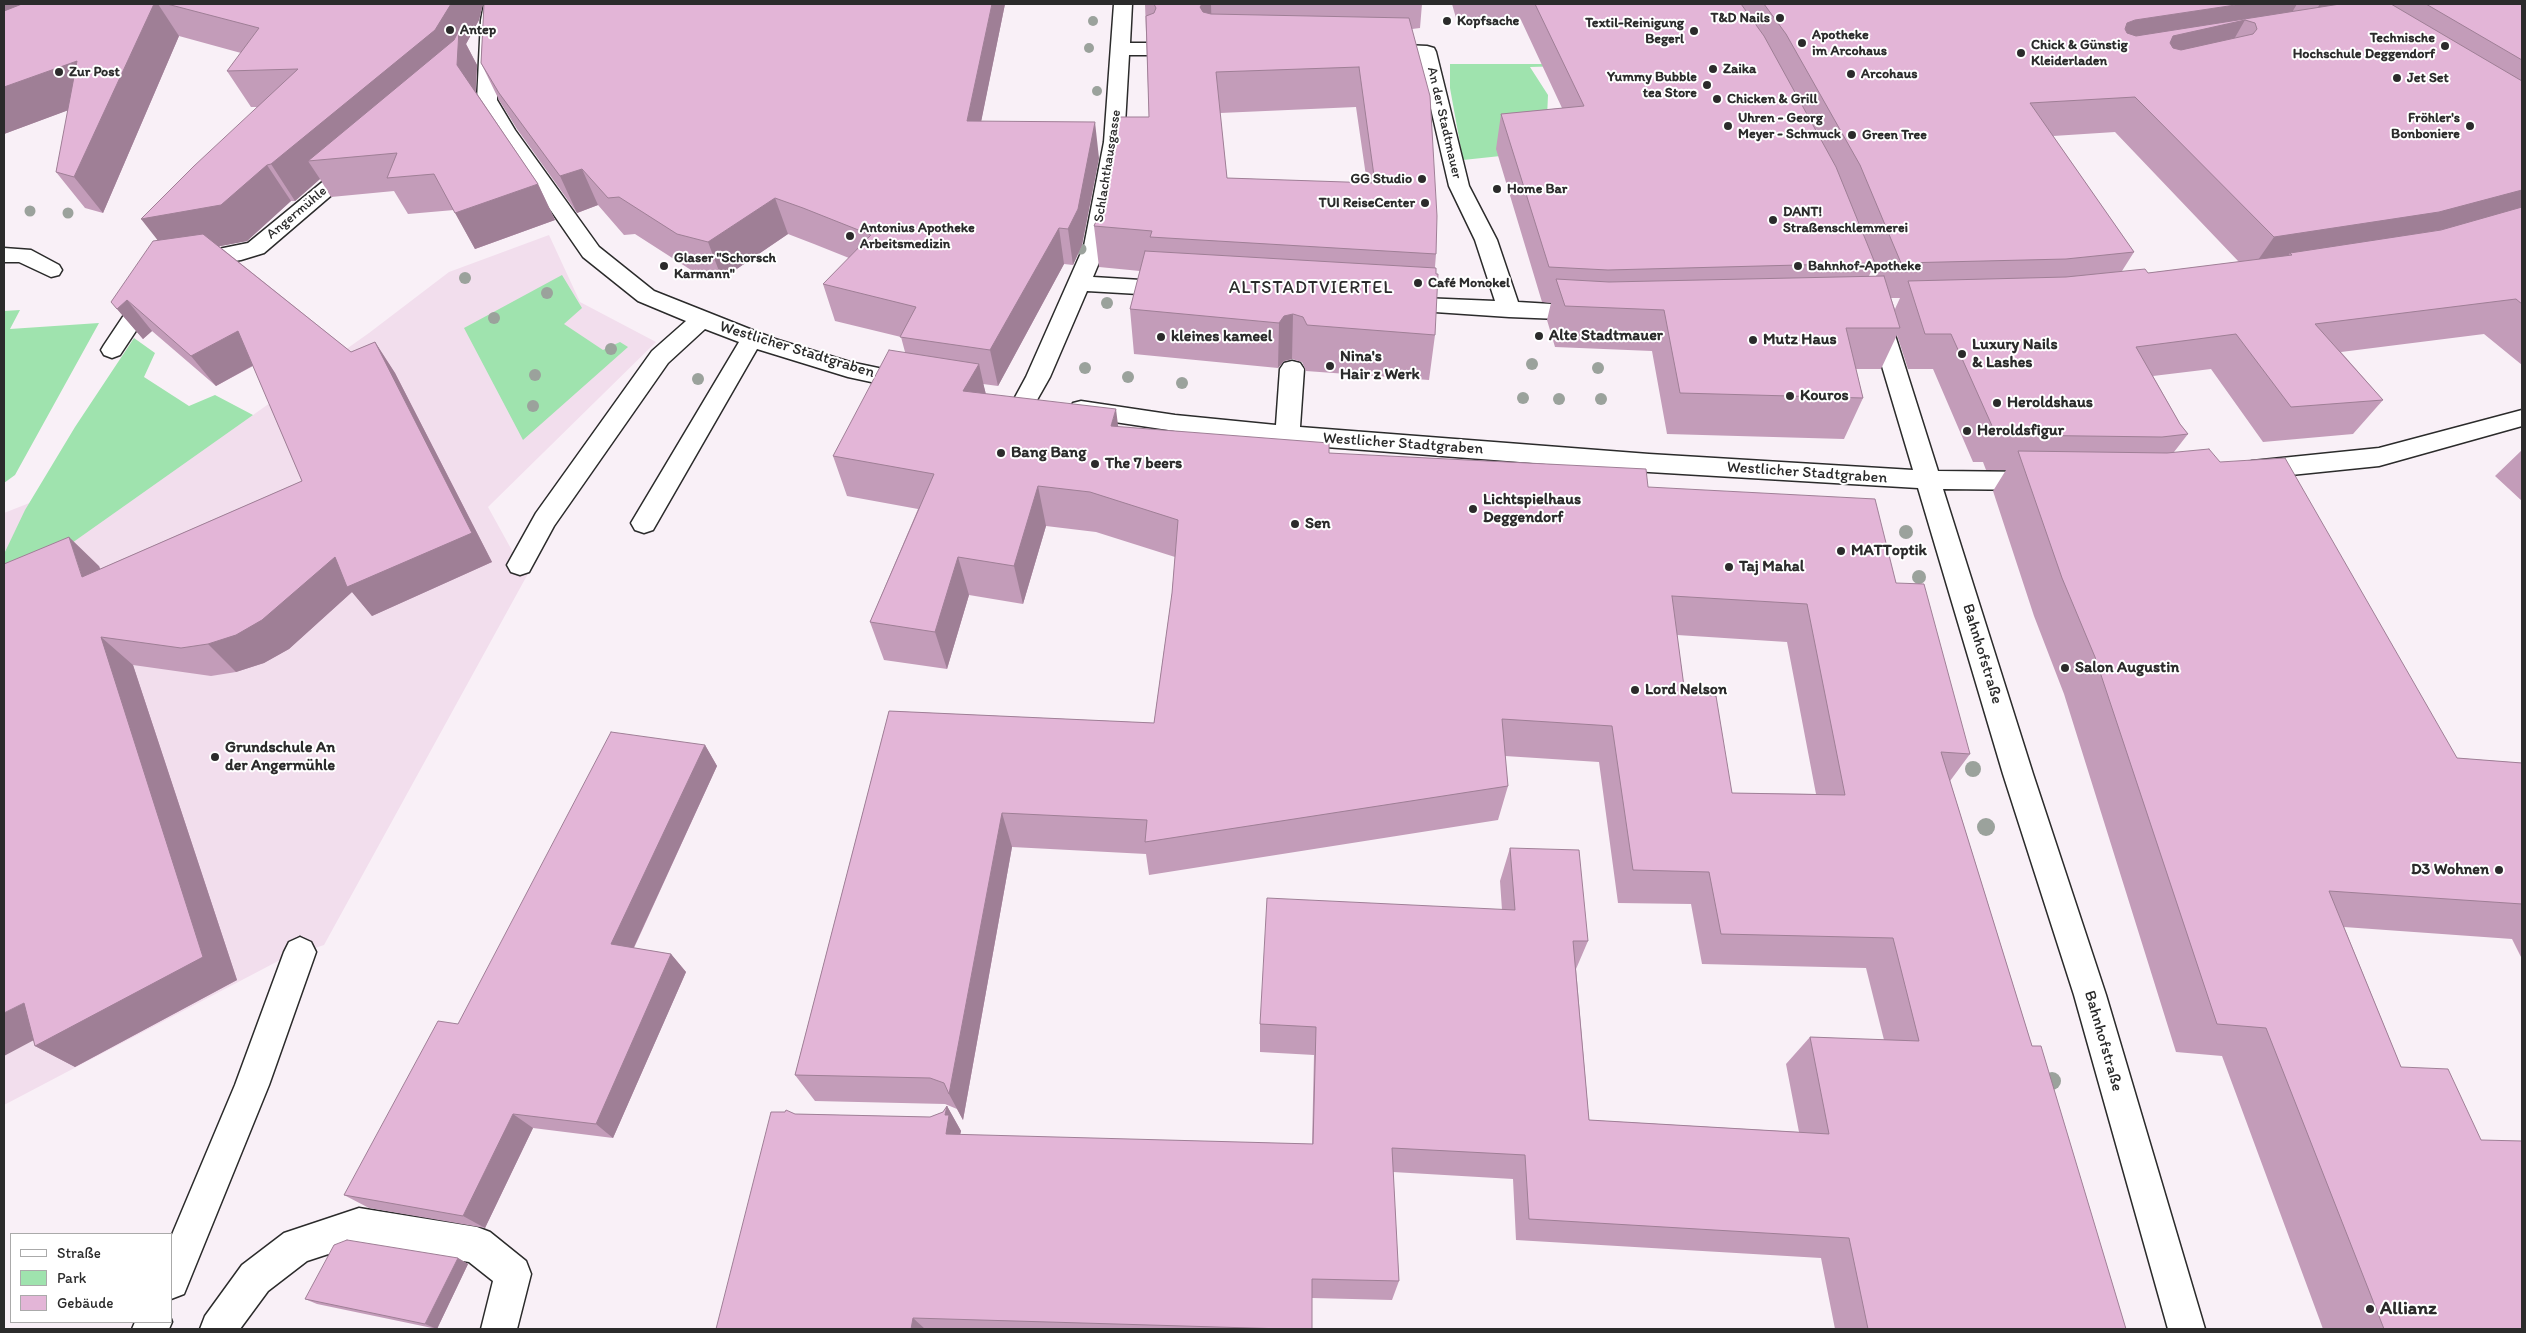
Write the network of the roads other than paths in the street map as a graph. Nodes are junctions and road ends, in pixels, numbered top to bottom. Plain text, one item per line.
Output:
1 (1123, 4) edge
2 (491, 12) edge
3 (1121, 49) junction
4 (1148, 49) edge
5 (1358, 50) edge
6 (469, 59) dead end
7 (372, 149) edge
8 (4, 255) edge
9 (50, 270) dead end
10 (1080, 282) junction
11 (1198, 290) edge
12 (1373, 302) edge
13 (1875, 305) edge
14 (1509, 310) junction
15 (1608, 313) edge
16 (702, 319) junction
17 (752, 338) junction
18 (112, 350) dead end
19 (1292, 369) edge
20 (936, 386) edge
21 (1015, 399) joint
22 (2522, 418) edge
23 (1287, 436) junction
24 (2225, 473) edge
25 (1928, 480) junction
26 (2060, 481) edge
27 (644, 523) dead end
28 (520, 565) dead end
29 (300, 952) dead end
30 (172, 1279) edge
31 (218, 1329) edge
32 (499, 1329) edge
33 (2187, 1329) edge

1 - 3 street, Schlachthausgasse
2 - 6 street
2 - 16 street, Westlicher Stadtgraben
3 - 4 street
3 - 10 street, Schlachthausgasse
5 - 14 street, An der Stadtmauer
7 - 18 street, Angermühle
8 - 9 street
10 - 11 street
10 - 21 street, Schlachthausgasse
12 - 14 street
13 - 25 street, Bahnhofstraße
14 - 15 street
16 - 17 street, Westlicher Stadtgraben
16 - 28 street
17 - 20 street, Westlicher Stadtgraben
17 - 27 street
19 - 23 street
21 - 23 street, Westlicher Stadtgraben
22 - 24 street
23 - 25 street, Westlicher Stadtgraben
25 - 26 street, Westlicher Stadtgraben
25 - 33 street, Bahnhofstraße
29 - 30 street
31 - 32 street

